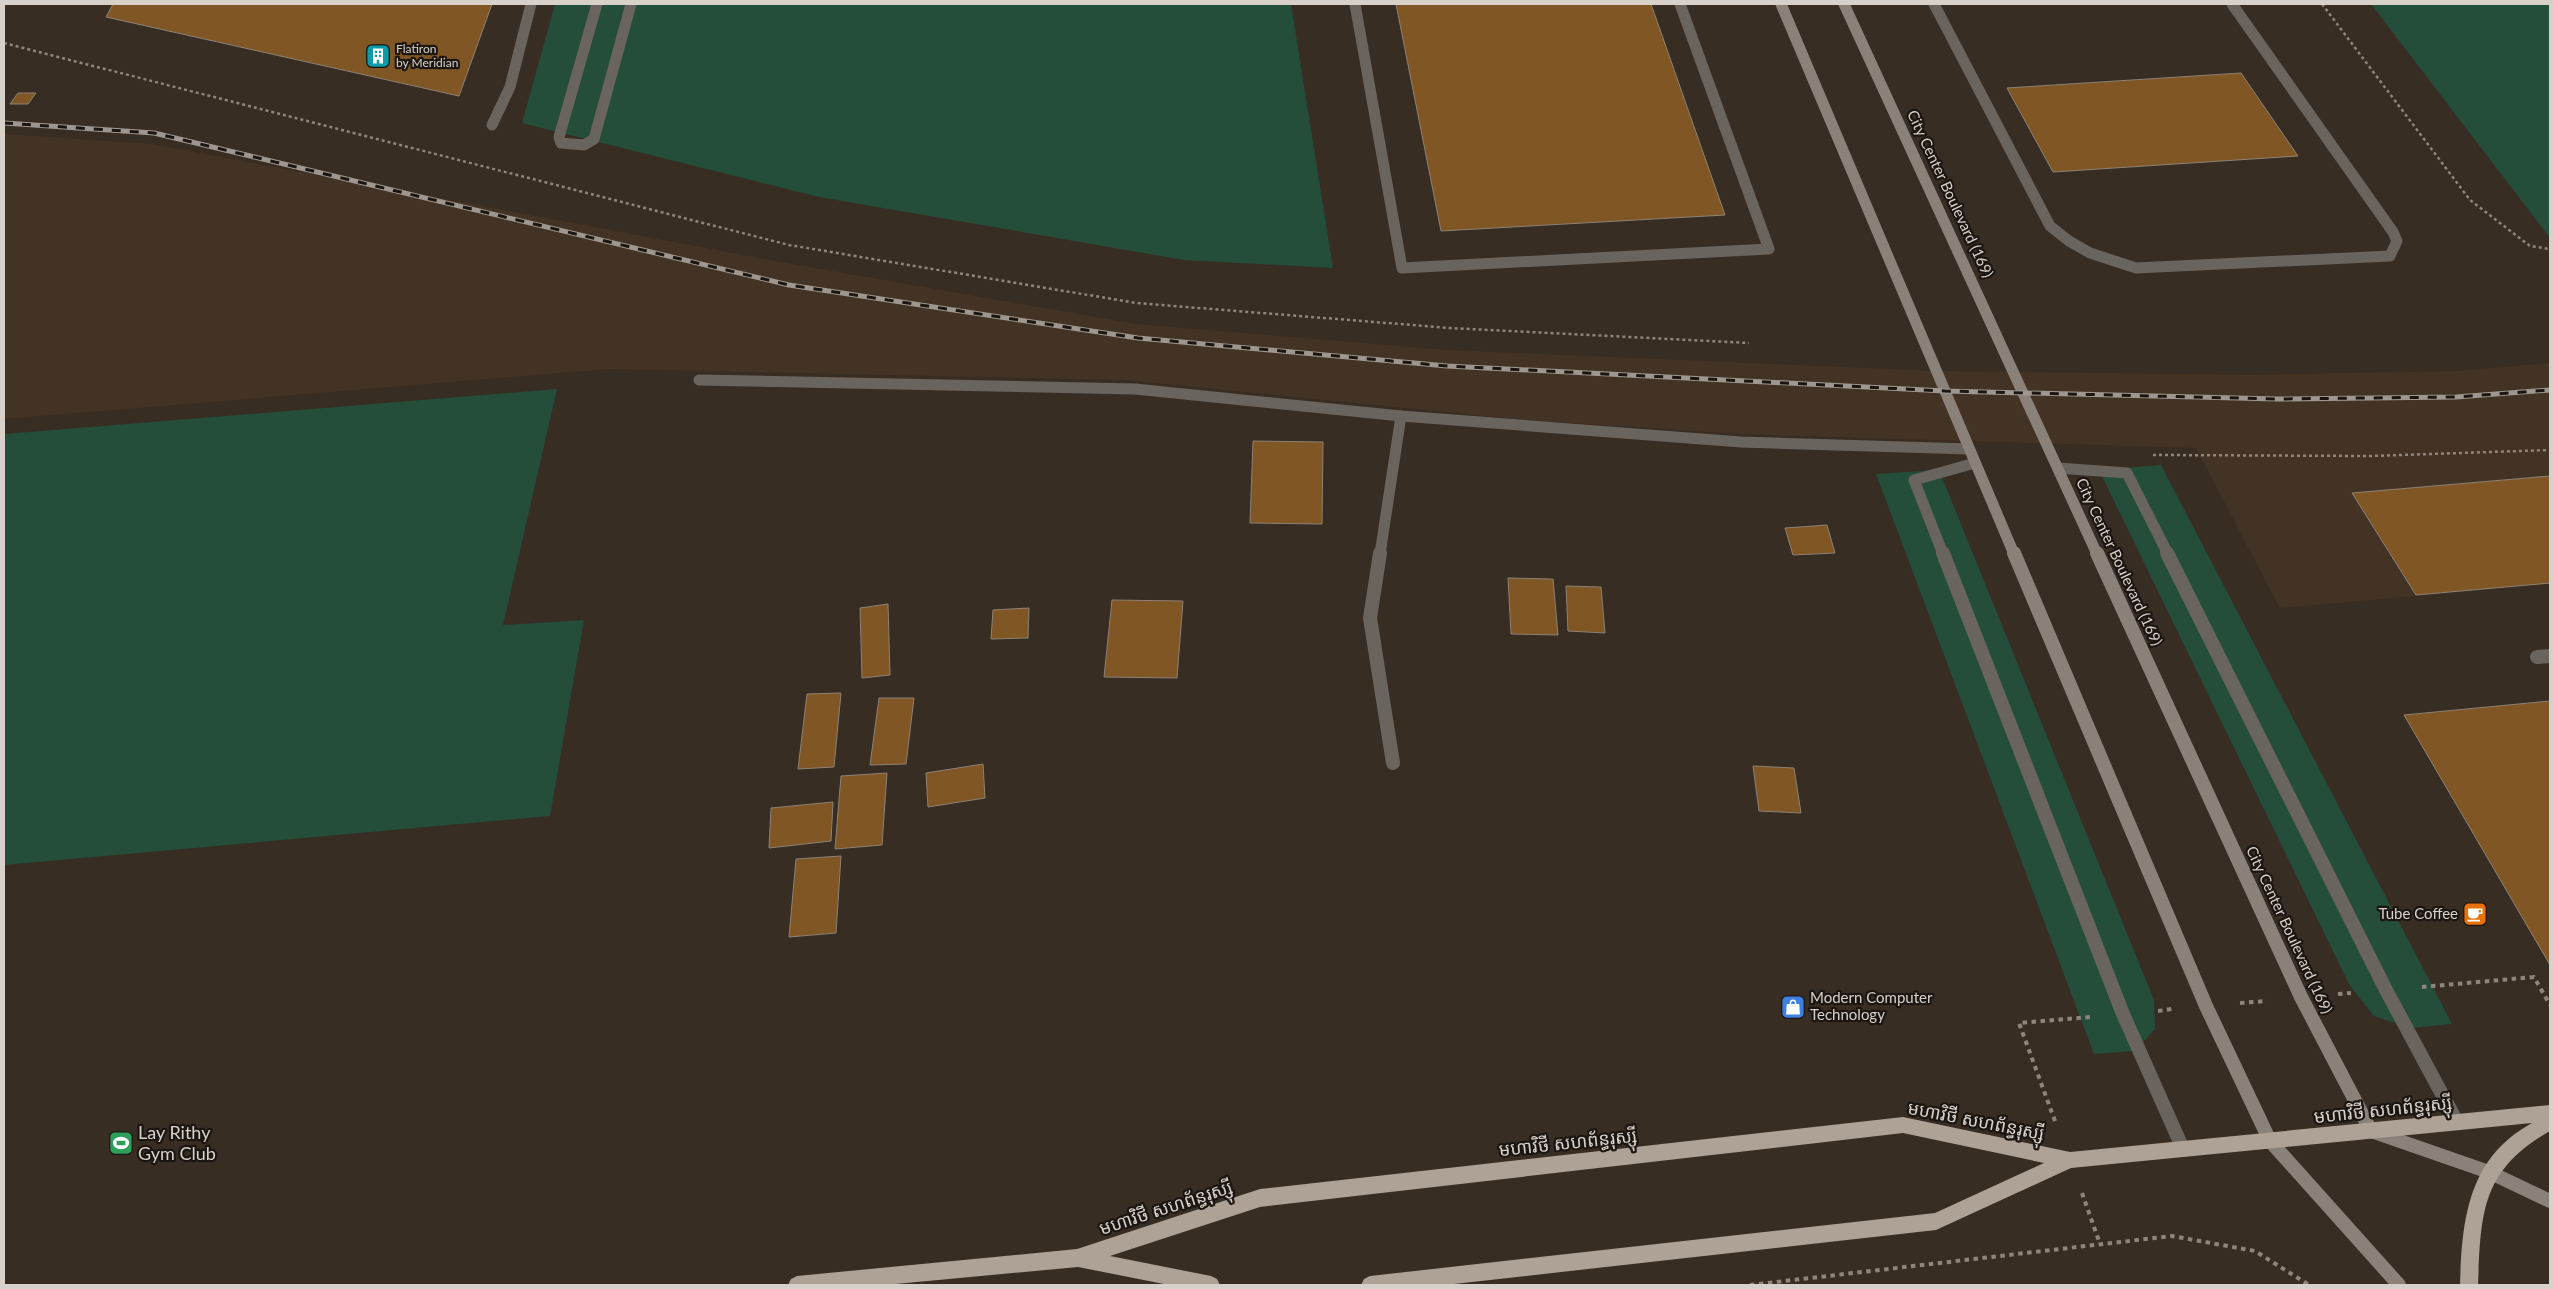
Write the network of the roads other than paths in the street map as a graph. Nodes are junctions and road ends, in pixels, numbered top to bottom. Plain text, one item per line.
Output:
1 (531, 4) edge
2 (597, 4) edge
3 (631, 4) edge
4 (1355, 4) edge
5 (1680, 4) edge
6 (1781, 4) edge
7 (1844, 4) edge
8 (1934, 4) edge
9 (2232, 4) edge
10 (492, 125) dead end
11 (699, 380) dead end
12 (1401, 416) junction
13 (1969, 449) junction
14 (1975, 463) junction
15 (2058, 468) junction
16 (1392, 763) dead end
17 (2550, 1113) edge
18 (2457, 1122) junction
19 (2550, 1122) edge
20 (2371, 1131) junction
21 (2270, 1141) junction
22 (2183, 1149) junction
23 (2070, 1160) junction
24 (2489, 1172) junction
25 (2550, 1201) edge
26 (1077, 1258) junction
27 (830, 1284) edge
28 (797, 1285) edge
29 (1212, 1285) edge
30 (1370, 1285) edge
31 (2400, 1285) edge
32 (2469, 1285) edge

1 - 10 street
2 - 3 street
4 - 5 street
6 - 13 main road
7 - 15 main road, City Center Boulevard (169)
8 - 9 street
11 - 12 street
12 - 13 street
12 - 16 street
13 - 14 main road
14 - 21 main road
14 - 22 street
15 - 18 street
15 - 20 main road, City Center Boulevard (169)
17 - 18 highway, មហាវិថី សហព័ន្ធរុស្ស៊ី
18 - 20 highway, មហាវិថី សហព័ន្ធរុស្ស៊ី
19 - 24 highway
20 - 21 highway, មហាវិថី សហព័ន្ធរុស្ស៊ី
20 - 24 main road
21 - 22 highway, មហាវិថី សហព័ន្ធរុស្ស៊ី
21 - 31 main road
22 - 23 highway, មហាវិថី សហព័ន្ធរុស្ស៊ី
23 - 26 highway, មហាវិថី សហព័ន្ធរុស្ស៊ី
23 - 30 highway, មហាវិថី សហព័ន្ធរុស្ស៊ី
24 - 25 main road
24 - 32 highway
26 - 27 highway, មហាវិថី សហព័ន្ធរុស្ស៊ី
26 - 29 highway, មហាវិថី សហព័ន្ធរុស្ស៊ី
27 - 28 highway, មហាវិថី សហព័ន្ធរុស្ស៊ី

